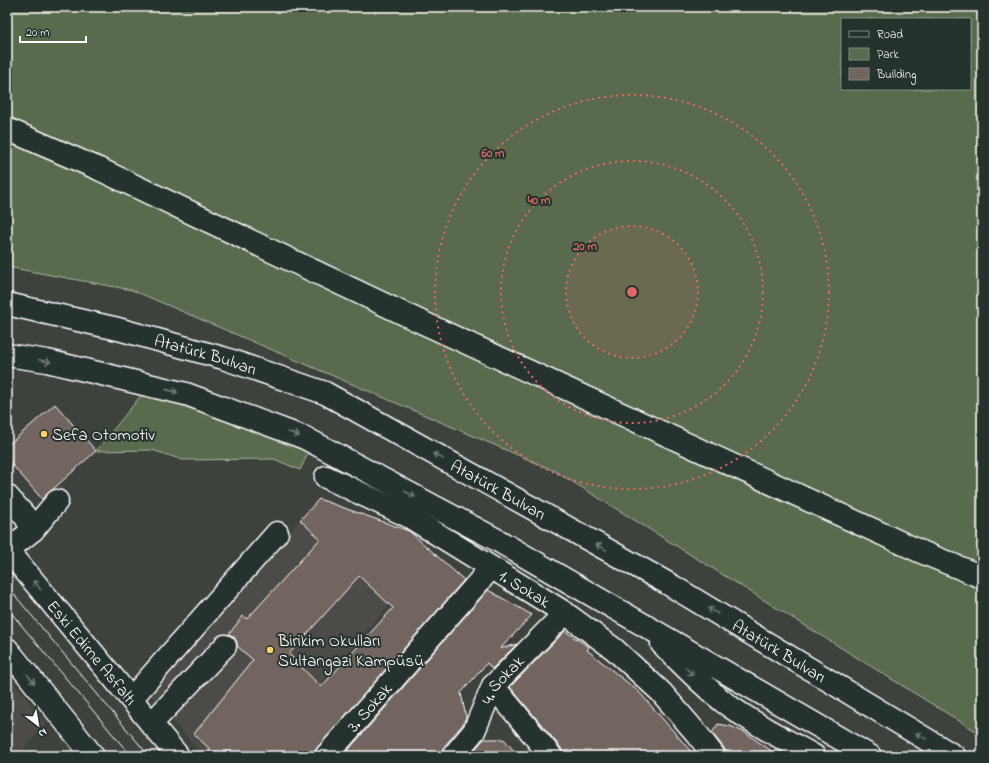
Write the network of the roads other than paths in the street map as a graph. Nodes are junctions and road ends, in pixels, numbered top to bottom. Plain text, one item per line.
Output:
1 (7, 129) edge
2 (7, 304) edge
3 (7, 355) edge
4 (326, 477) dead end
5 (7, 496) edge
6 (57, 501) dead end
7 (33, 530) junction
8 (277, 533) dead end
9 (8, 549) edge
10 (491, 568) junction
11 (982, 577) edge
12 (565, 613) junction
13 (642, 624) junction
14 (225, 646) dead end
15 (7, 649) edge
16 (493, 686) junction
17 (131, 699) junction
18 (151, 724) junction
19 (92, 756) edge
20 (178, 756) edge
21 (326, 756) edge
22 (453, 756) edge
23 (551, 756) edge
24 (714, 756) edge
25 (814, 756) edge
26 (870, 756) edge
27 (954, 756) edge

1 - 11 main road
27 -> 2 main road, Atatürk Bulvarı
3 -> 13 main road
4 - 10 main road, 1. Sokak
5 - 7 main road
6 - 7 main road
7 - 9 main road
8 - 17 main road
17 -> 9 main road, Eski Edirne Asfaltı
10 - 12 main road, 1. Sokak
10 - 21 main road, 3. Sokak
12 - 16 main road, 4. Sokak
12 - 24 main road, 1. Sokak
13 -> 25 main road
13 - 26 main road
14 - 18 main road
15 -> 19 main road
16 - 22 main road, 4. Sokak
16 - 23 main road
17 - 18 main road, Eski Edirne Asfaltı
18 - 20 main road, Eski Edirne Asfaltı

